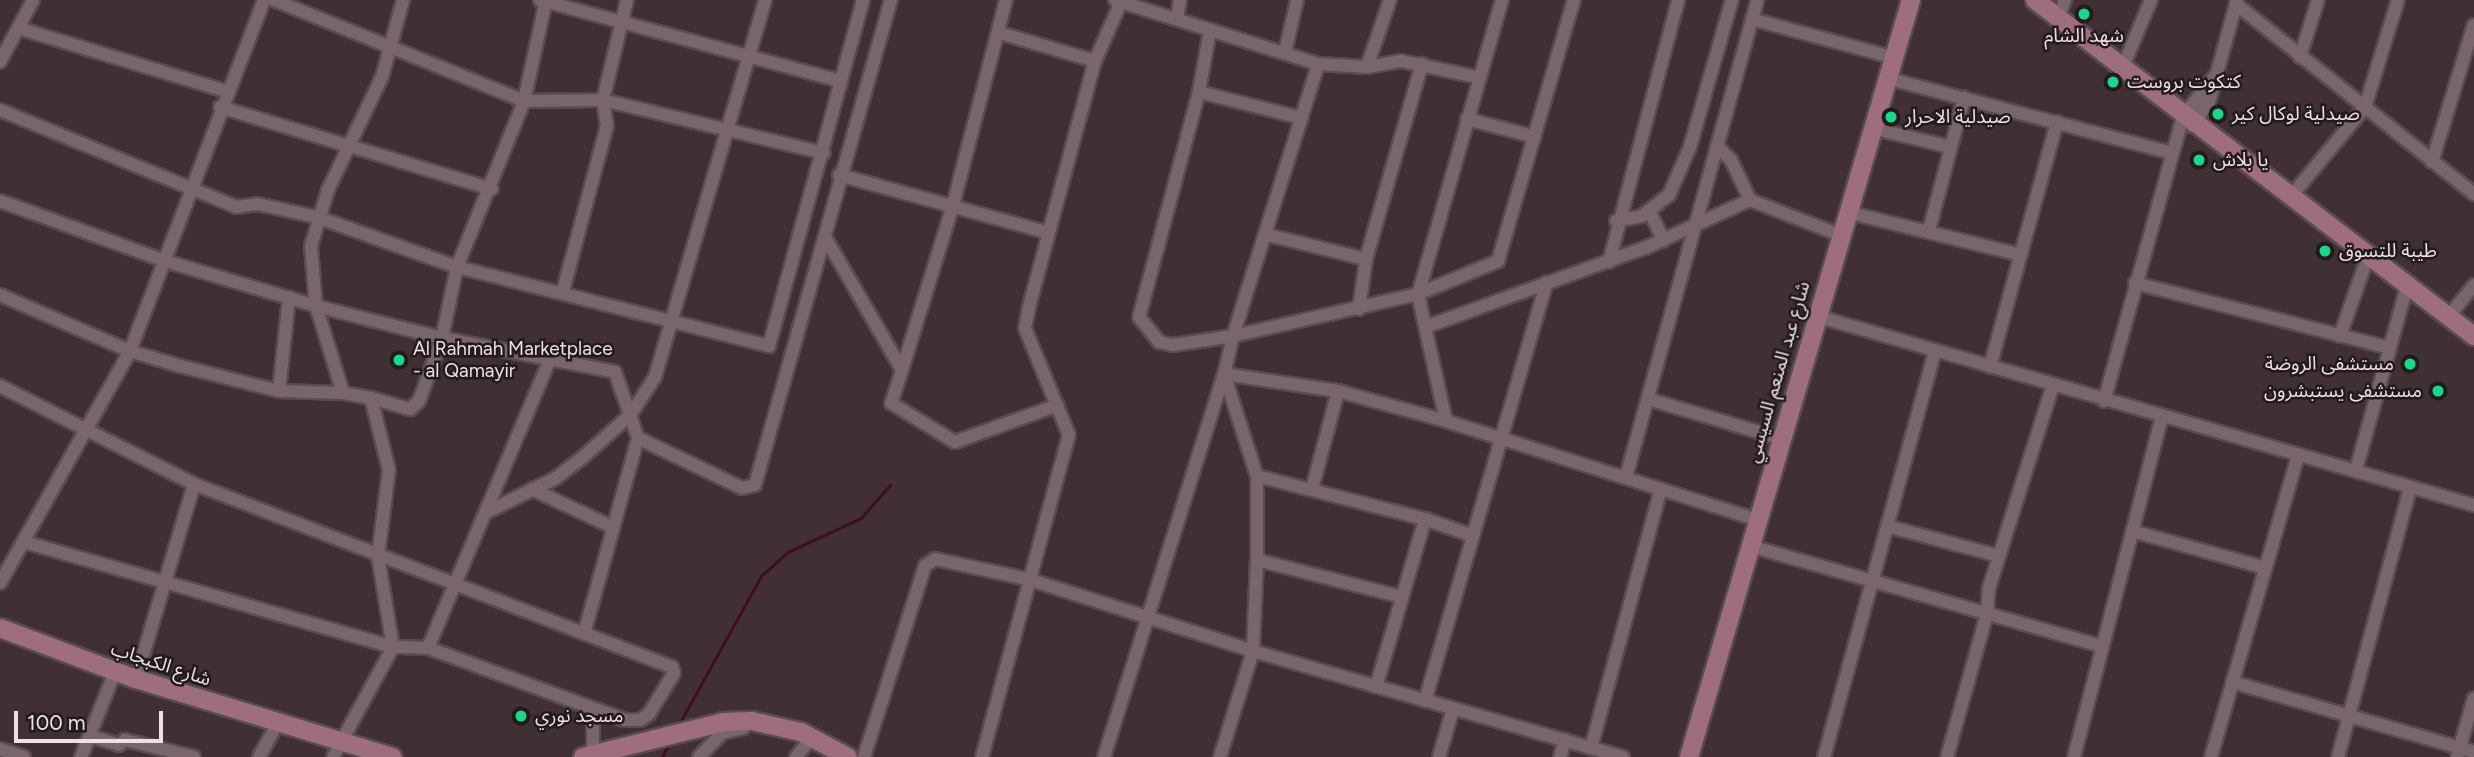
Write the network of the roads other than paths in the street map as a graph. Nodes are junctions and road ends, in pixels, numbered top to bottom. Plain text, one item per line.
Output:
1 (33, 0) edge
2 (264, 0) edge
3 (274, 0) edge
4 (403, 0) edge
5 (627, 0) edge
6 (765, 0) edge
7 (863, 0) edge
8 (891, 0) edge
9 (1006, 0) edge
10 (1180, 0) edge
11 (1297, 0) edge
12 (1390, 0) edge
13 (1502, 0) edge
14 (1574, 0) edge
15 (1678, 0) edge
16 (1732, 0) edge
17 (1757, 0) edge
18 (1911, 0) edge
19 (2035, 0) edge
20 (2151, 0) edge
21 (2318, 0) edge
22 (2398, 0) edge
23 (544, 1) edge
24 (1118, 1) edge
25 (2236, 2) edge
26 (2060, 3) edge
27 (1177, 19) junction
28 (1752, 19) junction
29 (621, 22) junction
30 (2474, 25) edge
31 (18, 29) junction
32 (1210, 30) junction
33 (1000, 33) junction
34 (391, 46) junction
35 (1284, 52) junction
36 (752, 54) junction
37 (1891, 57) junction
38 (2127, 57) junction
39 (2300, 57) junction
40 (1096, 61) junction
41 (0, 62) edge
42 (1318, 64) junction
43 (1422, 64) junction
44 (1715, 64) junction
45 (1367, 67) junction
46 (1738, 70) junction
47 (1477, 77) junction
48 (1886, 78) junction
49 (841, 81) junction
50 (226, 91) junction
51 (1199, 92) junction
52 (1964, 99) junction
53 (603, 100) junction
54 (524, 101) junction
55 (220, 107) junction
56 (2365, 107) junction
57 (0, 110) edge
58 (1302, 118) junction
59 (1467, 119) junction
60 (2192, 121) junction
61 (2057, 122) junction
62 (731, 128) junction
63 (1871, 128) junction
64 (1535, 137) junction
65 (350, 146) junction
66 (1717, 146) junction
67 (1950, 147) junction
68 (824, 153) junction
69 (2171, 153) junction
70 (2432, 162) junction
71 (839, 176) junction
72 (190, 188) junction
73 (492, 189) junction
74 (2293, 194) junction
75 (2474, 194) edge
76 (1750, 200) junction
77 (0, 201) edge
78 (953, 205) junction
79 (1649, 211) junction
80 (1847, 212) junction
81 (317, 216) junction
82 (1616, 221) junction
83 (1695, 226) junction
84 (1929, 230) junction
85 (1046, 232) junction
86 (1268, 235) junction
87 (1840, 235) junction
88 (825, 237) junction
89 (1664, 240) junction
90 (2369, 253) junction
91 (2021, 255) junction
92 (1366, 259) junction
93 (165, 261) junction
94 (1609, 262) junction
95 (457, 267) junction
96 (1547, 282) junction
97 (2136, 284) junction
98 (2408, 284) junction
99 (2474, 285) edge
100 (563, 291) junction
101 (1418, 294) junction
102 (0, 295) edge
103 (289, 298) junction
104 (316, 306) junction
105 (1359, 309) junction
106 (1816, 316) junction
107 (2449, 316) junction
108 (674, 322) junction
109 (1428, 326) junction
110 (2340, 336) junction
111 (2474, 336) edge
112 (1233, 337) junction
113 (442, 338) junction
114 (2390, 348) junction
115 (130, 351) junction
116 (1935, 351) junction
117 (550, 359) junction
118 (1990, 367) junction
119 (902, 370) junction
120 (1224, 374) junction
121 (2053, 385) junction
122 (0, 386) edge
123 (279, 391) junction
124 (1338, 391) junction
125 (343, 393) junction
126 (371, 398) junction
127 (1648, 399) junction
128 (2104, 401) junction
129 (1058, 405) junction
130 (631, 414) junction
131 (2162, 417) junction
132 (1446, 421) junction
133 (87, 432) junction
134 (638, 438) junction
135 (1502, 438) junction
136 (1782, 439) junction
137 (2298, 456) junction
138 (2356, 470) junction
139 (1258, 476) junction
140 (1626, 478) junction
141 (194, 484) junction
142 (2410, 488) junction
143 (531, 489) junction
144 (1312, 489) junction
145 (1661, 489) junction
146 (2474, 505) edge
147 (487, 512) junction
148 (1425, 519) junction
149 (1758, 520) junction
150 (1887, 526) junction
151 (612, 527) junction
152 (2132, 530) junction
153 (1473, 536) junction
154 (25, 542) junction
155 (1750, 546) junction
156 (378, 556) junction
157 (1999, 556) junction
158 (1257, 560) junction
159 (2262, 567) junction
160 (1031, 580) junction
161 (1872, 581) junction
162 (0, 583) edge
163 (165, 584) junction
164 (455, 586) junction
165 (1402, 597) junction
166 (1987, 614) junction
167 (1149, 619) junction
168 (0, 628) edge
169 (584, 634) junction
170 (2101, 646) junction
171 (393, 647) junction
172 (428, 648) junction
173 (1253, 651) junction
174 (115, 671) junction
175 (136, 678) junction
176 (2232, 682) junction
177 (1376, 687) junction
178 (2474, 698) edge
179 (1425, 701) junction
180 (1453, 709) junction
181 (593, 710) junction
182 (2351, 714) junction
183 (278, 723) junction
184 (90, 736) junction
185 (809, 739) junction
186 (1565, 740) junction
187 (1591, 748) junction
188 (0, 749) edge
189 (337, 749) edge
190 (2458, 752) edge
191 (2474, 752) edge
192 (588, 756) edge
193 (24, 757) edge
194 (81, 757) edge
195 (194, 757) edge
196 (259, 757) edge
197 (392, 757) edge
198 (699, 757) edge
199 (796, 757) edge
200 (848, 757) edge
201 (864, 757) edge
202 (982, 757) edge
203 (1104, 757) edge
204 (1220, 757) edge
205 (1439, 757) edge
206 (1560, 757) edge
207 (1623, 757) edge
208 (1689, 757) edge
209 (1824, 757) edge
210 (1947, 757) edge
211 (2074, 757) edge
212 (2211, 757) edge
213 (2337, 757) edge

1 - 31 street
2 - 50 street
3 - 34 street
4 - 34 street
5 - 29 street
6 - 36 street
7 - 49 street
8 - 71 street
9 - 33 street
10 - 27 street
11 - 35 street
12 - 45 street
13 - 47 street
14 - 64 street
15 - 82 street
16 - 44 street
17 - 28 street
18 - 37 main road, شارع عبد المنعم السيسي
19 - 60 main road
20 - 38 street
21 - 39 street
22 - 56 street
23 - 29 street
23 - 54 street
24 - 27 street
24 - 40 street
25 - 39 street
25 - 60 street
26 - 38 main road
27 - 32 street
28 - 37 street
28 - 46 street
29 - 36 street
29 - 53 street
30 - 70 street
31 - 41 street
31 - 50 street
32 - 35 street
32 - 51 street
33 - 40 street
33 - 78 street
34 - 54 street
34 - 65 street
35 - 42 street
36 - 49 street
36 - 62 street
37 - 48 main road, شارع عبد المنعم السيسي
38 - 60 main road
39 - 56 street
40 - 85 street
42 - 45 street
42 - 58 street
43 - 45 street
43 - 47 street
43 - 92 street
44 - 46 street
44 - 79 street
46 - 66 street
47 - 59 street
48 - 52 street
48 - 63 main road, شارع عبد المنعم السيسي
49 - 68 street
50 - 55 street
51 - 58 street
51 - 112 street
52 - 61 street
52 - 67 street
53 - 54 street
53 - 62 street
53 - 100 street
54 - 73 street
55 - 65 street
55 - 72 street
56 - 70 street
56 - 74 street
57 - 72 street
58 - 86 street
59 - 64 street
59 - 101 street
60 - 69 street
60 - 74 main road
61 - 69 street
61 - 91 street
62 - 68 street
62 - 108 street
63 - 67 street
63 - 80 main road, شارع عبد المنعم السيسي
64 - 101 street
65 - 73 street
65 - 81 street
66 - 76 street
66 - 83 street
67 - 84 street
68 - 108 street
69 - 97 street
70 - 75 street
71 - 78 street
71 - 88 street
72 - 81 street
72 - 93 street
73 - 95 street
74 - 90 main road
76 - 83 street
76 - 87 street
77 - 93 street
78 - 85 street
78 - 119 street
79 - 82 street
79 - 89 street
80 - 84 street
80 - 87 main road, شارع عبد المنعم السيسي
81 - 95 street
81 - 104 street
82 - 94 street
83 - 89 street
83 - 127 street
84 - 91 street
85 - 129 street
86 - 92 street
86 - 112 street
87 - 106 main road, شارع عبد المنعم السيسي
88 - 119 street
88 - 134 street
89 - 94 street
90 - 98 main road
90 - 110 street
91 - 118 street
92 - 105 street
93 - 103 street
93 - 115 street
94 - 96 street
95 - 100 street
95 - 113 street
96 - 109 street
96 - 135 street
97 - 110 street
97 - 128 street
98 - 107 main road
98 - 114 street
99 - 107 street
100 - 108 street
101 - 105 street
101 - 109 street
102 - 115 street
103 - 104 street
103 - 123 street
104 - 113 street
104 - 125 street
105 - 112 street
106 - 116 street
106 - 136 main road, شارع عبد المنعم السيسي
107 - 111 main road
108 - 130 street
109 - 132 street
110 - 114 street
112 - 120 street
113 - 117 street
113 - 126 street
114 - 138 street
115 - 123 street
115 - 133 street
116 - 118 street
116 - 150 street
117 - 130 street
117 - 147 street
118 - 121 street
119 - 129 street
120 - 124 street
120 - 139 street
120 - 167 street
121 - 128 street
121 - 157 street
122 - 133 street
123 - 125 street
124 - 132 street
124 - 144 street
125 - 126 street
126 - 156 street
127 - 136 street
127 - 140 street
128 - 131 street
129 - 160 street
130 - 134 street
130 - 143 street
131 - 137 street
131 - 152 street
132 - 135 street
133 - 141 street
133 - 154 street
134 - 151 street
135 - 140 street
135 - 153 street
136 - 149 main road, شارع عبد المنعم السيسي
137 - 138 street
137 - 159 street
138 - 142 street
139 - 144 street
139 - 158 street
140 - 145 street
141 - 156 street
141 - 163 street
142 - 146 street
142 - 182 street
143 - 147 street
143 - 151 street
144 - 148 street
145 - 149 street
145 - 187 street
147 - 164 street
148 - 153 street
148 - 165 street
149 - 155 main road, شارع عبد المنعم السيسي
150 - 157 street
150 - 161 street
151 - 169 street
152 - 159 street
152 - 170 street
153 - 179 street
154 - 162 street
154 - 163 street
155 - 161 street
155 - 208 main road, شارع عبد المنعم السيسي
156 - 164 street
156 - 171 street
157 - 166 street
158 - 165 street
158 - 173 street
159 - 176 street
160 - 167 street
160 - 201 street
160 - 202 street
161 - 166 street
161 - 209 street
163 - 171 street
163 - 175 street
164 - 169 street
164 - 172 street
165 - 177 street
166 - 170 street
166 - 210 street
167 - 173 street
167 - 203 street
168 - 174 main road, شارع الكبجاب
169 - 181 street
170 - 211 street
171 - 172 street
171 - 189 street
172 - 181 street
173 - 177 street
173 - 204 street
174 - 175 main road, شارع الكبجاب
174 - 184 street
175 - 183 main road, شارع الكبجاب
176 - 182 street
176 - 212 street
177 - 179 street
178 - 190 street
179 - 180 street
180 - 186 street
180 - 205 street
181 - 192 street
182 - 190 street
182 - 213 street
183 - 189 main road, شارع الكبجاب
183 - 196 street
184 - 194 street
184 - 195 street
185 - 192 main road
185 - 198 street
185 - 199 street
185 - 200 main road
186 - 187 street
186 - 206 street
187 - 207 street
188 - 193 street
189 - 197 main road, شارع الكبجاب
190 - 191 street

